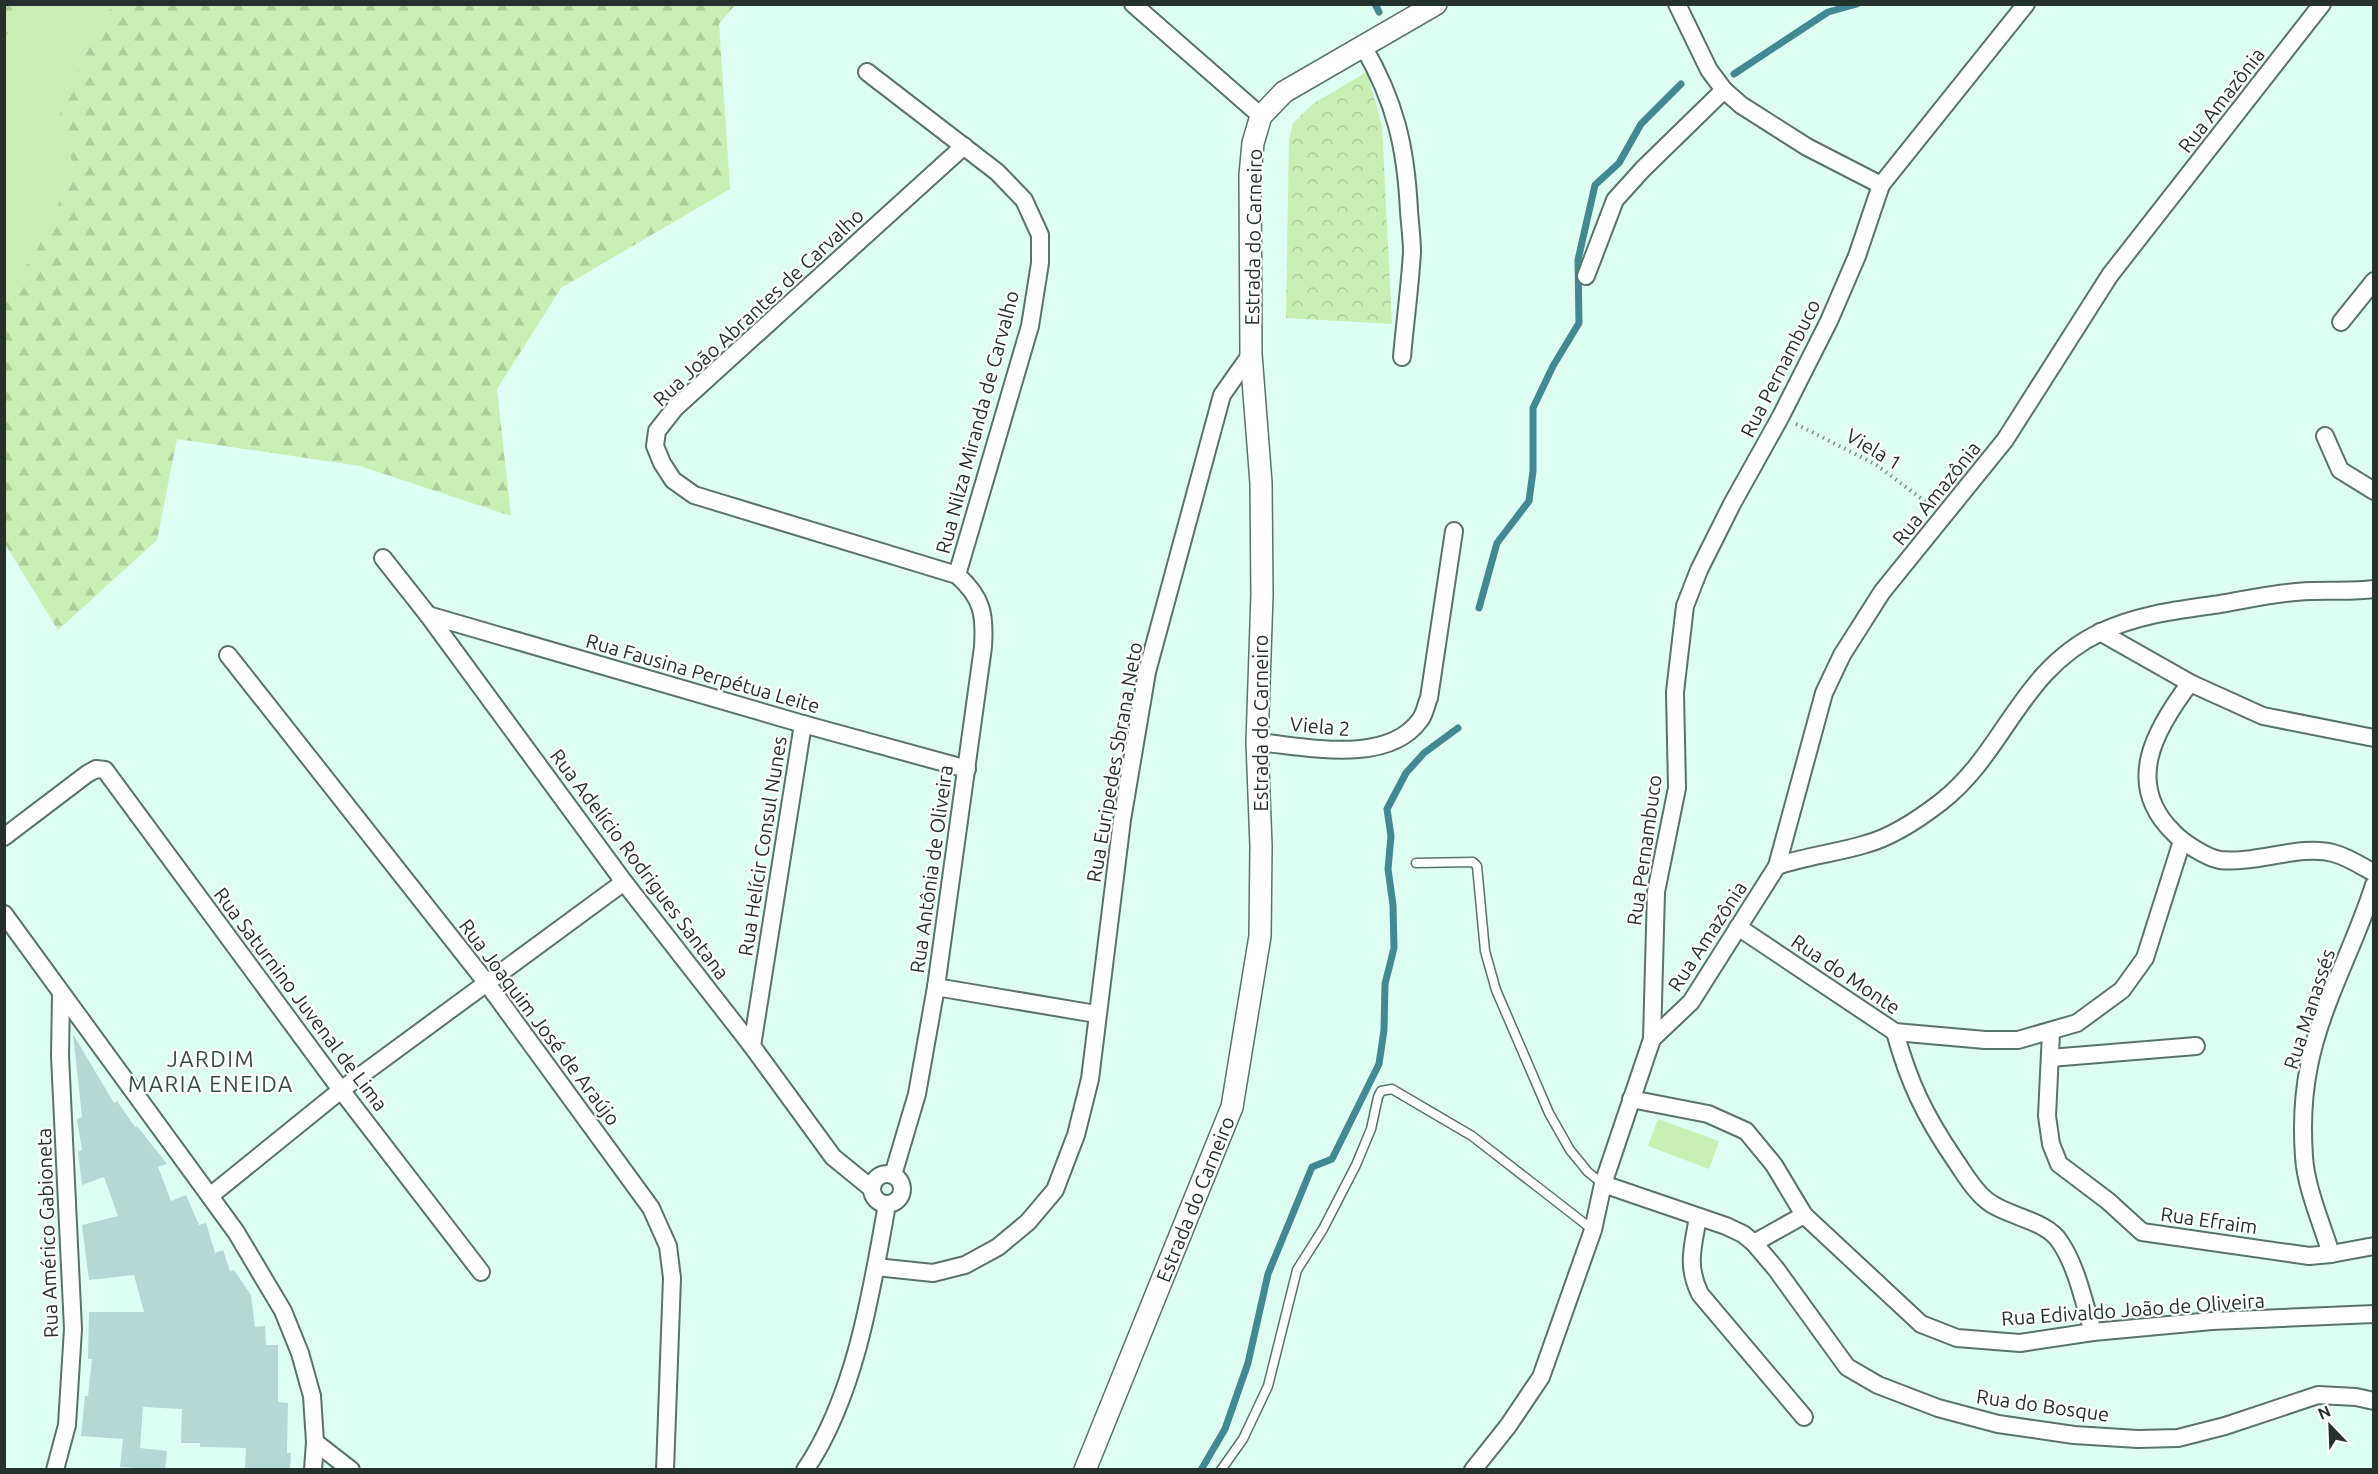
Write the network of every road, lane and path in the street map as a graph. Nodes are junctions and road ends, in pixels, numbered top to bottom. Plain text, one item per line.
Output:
1 (1133, 4) edge
2 (1436, 4) edge
3 (1677, 4) edge
4 (2026, 4) edge
5 (2322, 4) edge
6 (1363, 46) junction
7 (867, 72) dead end
8 (1724, 90) junction
9 (1261, 116) junction
10 (964, 146) junction
11 (1881, 185) junction
12 (1586, 276) dead end
13 (2373, 281) edge
14 (2341, 322) dead end
15 (1251, 354) junction
16 (1402, 357) dead end
17 (1781, 416) junction
18 (2325, 436) dead end
19 (2373, 491) edge
20 (1945, 517) junction
21 (1454, 531) dead end
22 (382, 558) dead end
23 (957, 575) junction
24 (2373, 589) edge
25 (428, 615) junction
26 (2100, 632) junction
27 (228, 655) dead end
28 (2190, 683) junction
29 (803, 724) junction
30 (2373, 738) edge
31 (1257, 741) junction
32 (967, 769) junction
33 (4, 837) edge
34 (2182, 841) junction
35 (1416, 863) dead end
36 (1778, 866) junction
37 (2373, 873) edge
38 (624, 882) junction
39 (2373, 885) edge
40 (4, 914) edge
41 (1738, 927) junction
42 (486, 982) junction
43 (936, 987) junction
44 (61, 994) junction
45 (1096, 1014) junction
46 (1895, 1032) junction
47 (2051, 1032) junction
48 (1652, 1039) junction
49 (752, 1046) junction
50 (2196, 1046) dead end
51 (2050, 1058) junction
52 (341, 1090) junction
53 (1631, 1099) junction
54 (893, 1175) junction
55 (1603, 1184) junction
56 (871, 1188) junction
57 (210, 1196) junction
58 (887, 1204) junction
59 (1804, 1215) junction
60 (1698, 1217) junction
61 (1593, 1230) junction
62 (1754, 1243) junction
63 (2373, 1246) edge
64 (2331, 1254) junction
65 (876, 1267) junction
66 (481, 1272) dead end
67 (2373, 1314) edge
68 (2093, 1332) junction
69 (2373, 1401) edge
70 (1804, 1417) dead end
71 (315, 1442) junction
72 (55, 1470) edge
73 (313, 1470) edge
74 (351, 1470) edge
75 (665, 1470) edge
76 (806, 1470) edge
77 (1085, 1470) edge
78 (1221, 1470) edge
79 (1473, 1470) edge

1 - 9 street
2 - 6 street
3 - 8 street
4 - 11 street, Rua Pernambuco
5 - 20 street, Rua Amazônia
6 - 9 street
6 - 16 street
7 - 10 street, Rua Nilza Miranda de Carvalho
8 - 11 street
8 - 12 street
9 - 15 street, Estrada do Carneiro
10 - 23 street, Rua Nilza Miranda de Carvalho
10 - 23 street, Rua João Abrantes de Carvalho
11 - 17 street, Rua Pernambuco
13 - 14 street
15 - 31 street, Estrada do Carneiro
15 - 45 street, Rua Euripedes Sbrana Neto
17 - 20 path, Viela 1
17 - 48 street, Rua Pernambuco
18 - 19 street
20 - 36 street, Rua Amazônia
21 - 31 street, Viela 2
22 - 25 street, Rua Adelício Rodrigues Santana
23 - 32 street, Rua Antônia de Oliveira
24 - 26 street
25 - 29 street, Rua Fausina Perpétua Leite
25 - 38 street, Rua Adelício Rodrigues Santana
26 - 28 street
26 - 36 street
27 - 42 street, Rua Joaquim José de Araújo
28 - 30 street
28 - 34 street
29 - 32 street, Rua Fausina Perpétua Leite
29 - 49 street, Rua Helícir Consul Nunes
31 - 77 street, Estrada do Carneiro
32 - 43 street, Rua Antônia de Oliveira
33 - 52 street, Rua Saturnino Juvenal de Lima
34 - 37 street
34 - 47 street, Rua do Monte
35 - 55 lane
36 - 41 street, Rua Amazônia
38 - 42 street
38 - 49 street, Rua Adelício Rodrigues Santana
39 - 64 street, Rua Manassés
40 - 44 street
41 - 46 street, Rua do Monte
41 - 48 street, Rua Amazônia
42 - 52 street
42 - 75 street, Rua Joaquim José de Araújo
43 - 45 street
43 - 54 street, Rua Antônia de Oliveira
44 - 57 street
44 - 72 street, Rua Américo Gabioneta
45 - 65 street, Rua Euripedes Sbrana Neto
46 - 47 street, Rua do Monte
46 - 68 street
47 - 51 street, Rua Efraim
48 - 53 street, Rua Pernambuco
49 - 56 street, Rua Adelício Rodrigues Santana
50 - 51 street
51 - 64 street, Rua Efraim
52 - 57 street
52 - 66 street, Rua Saturnino Juvenal de Lima
53 - 55 street, Rua Pernambuco
53 - 59 street, Rua Edivaldo João de Oliveira
54 - 56 street
54 - 58 street
55 - 60 street, Rua do Bosque
55 - 61 street, Rua Pernambuco
56 - 58 street
57 - 71 street
58 - 65 street
59 - 62 street
59 - 68 street, Rua Edivaldo João de Oliveira
60 - 62 street, Rua do Bosque
60 - 70 street
61 - 78 lane
61 - 79 street, Rua Pernambuco
62 - 69 street, Rua do Bosque
63 - 64 street, Rua Efraim
65 - 76 street
67 - 68 street, Rua Edivaldo João de Oliveira
71 - 73 street
71 - 74 street

